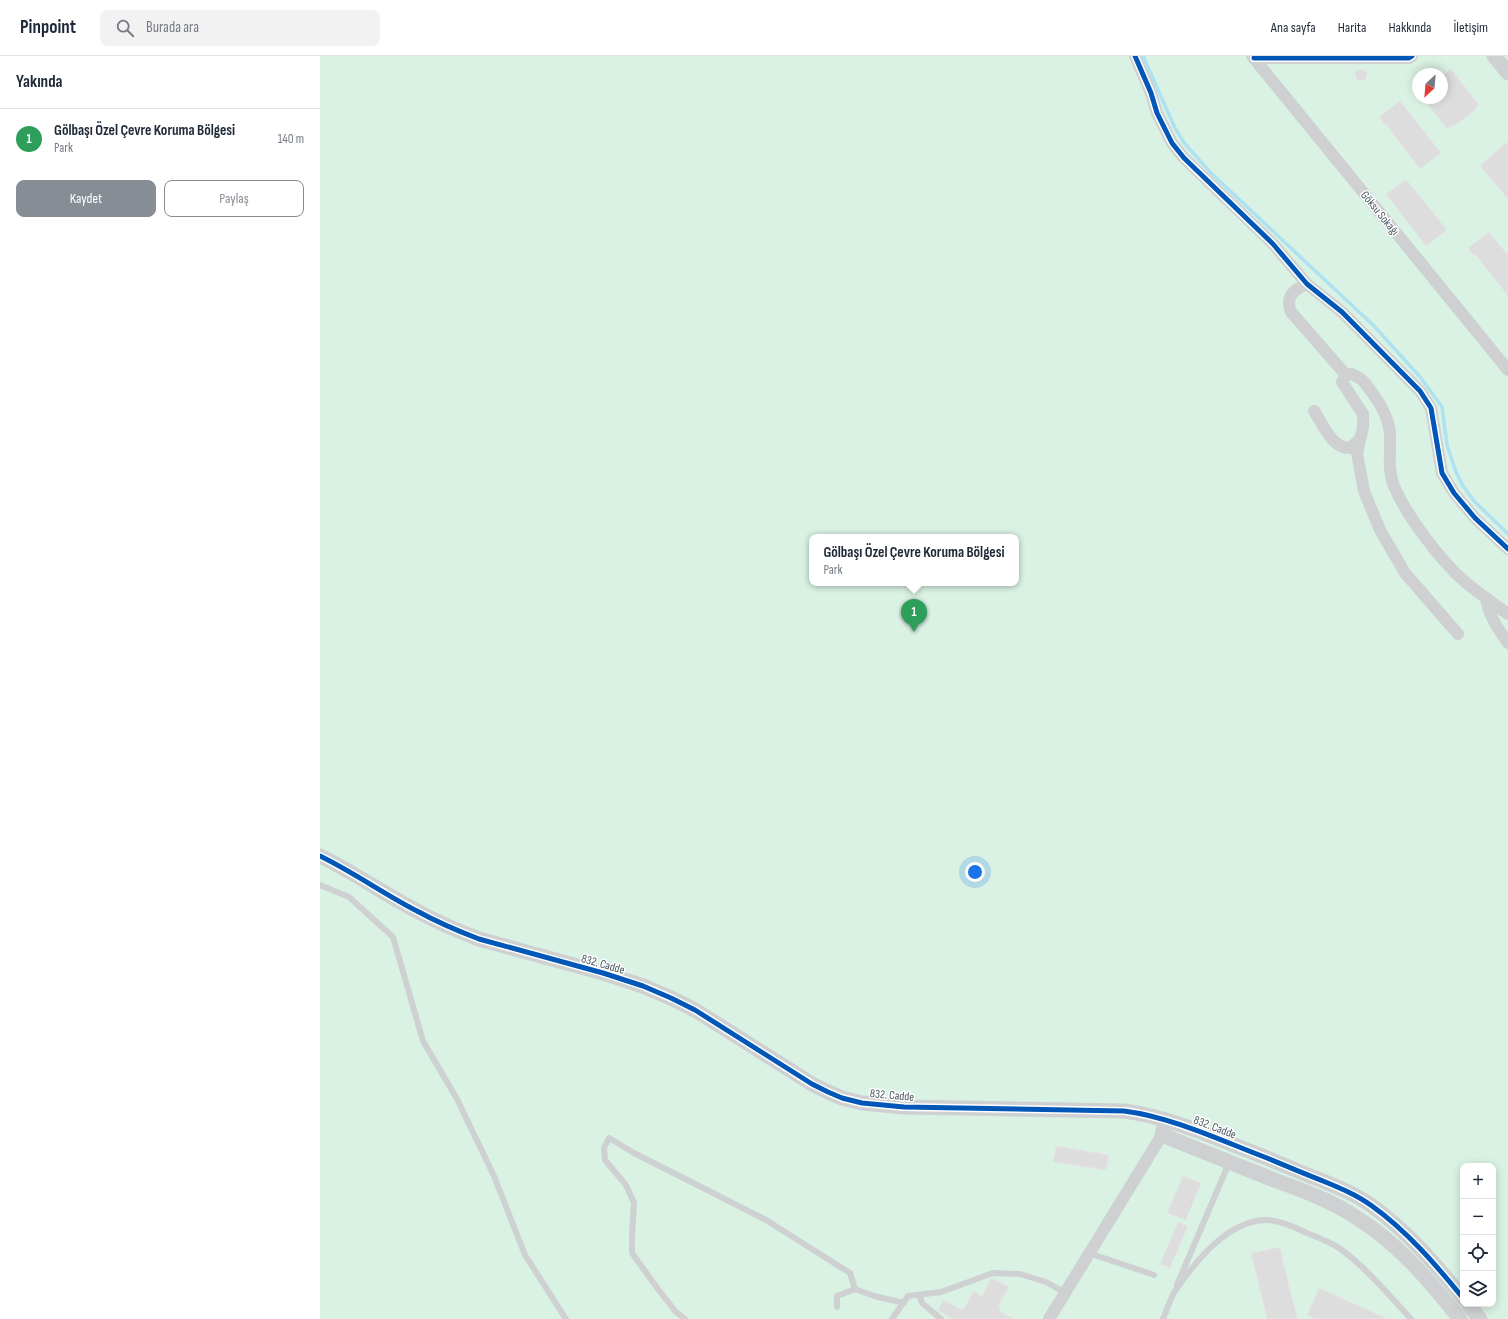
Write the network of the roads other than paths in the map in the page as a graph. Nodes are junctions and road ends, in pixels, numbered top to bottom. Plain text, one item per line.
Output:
1 (1135, 56) edge
2 (1412, 56) edge
3 (1494, 56) edge
4 (1253, 57) edge
5 (1508, 73) edge
6 (1306, 284) junction
7 (1508, 370) edge
8 (1346, 375) junction
9 (1314, 411) dead end
10 (1360, 439) junction
11 (1508, 549) edge
12 (1486, 598) junction
13 (1508, 614) edge
14 (1458, 634) dead end
15 (1508, 643) edge
16 (320, 856) edge
17 (320, 886) edge
18 (1163, 1132) joint
19 (1236, 1146) junction
20 (1229, 1161) junction
21 (1089, 1253) junction
22 (1154, 1275) dead end
23 (855, 1289) junction
24 (1064, 1292) junction
25 (1174, 1292) junction
26 (1460, 1294) edge
27 (920, 1295) junction
28 (904, 1303) junction
29 (837, 1307) dead end
30 (1470, 1307) edge
31 (566, 1319) edge
32 (684, 1319) edge
33 (892, 1319) edge
34 (941, 1319) edge
35 (1049, 1319) edge
36 (1163, 1319) edge
37 (1410, 1319) edge
38 (1460, 1319) edge
39 (1480, 1319) edge

1 - 6 street
2 - 4 street
3 - 5 street
4 - 7 street, Göksu Sokağı
6 - 8 street
6 - 11 street
8 - 10 street
8 - 12 street
9 - 10 street
10 - 14 street
12 - 13 street
12 - 15 street
16 - 19 street, 832. Cadde
17 - 31 lane
18 - 20 street
18 - 21 street
19 - 20 street
19 - 26 street, 832. Cadde
20 - 25 lane
20 - 38 street
21 - 22 lane
21 - 24 street
23 - 28 lane
23 - 29 lane
23 - 32 lane
24 - 27 lane
24 - 35 street
25 - 36 lane
25 - 37 lane
27 - 28 lane
27 - 34 lane
28 - 33 lane
30 - 39 street

